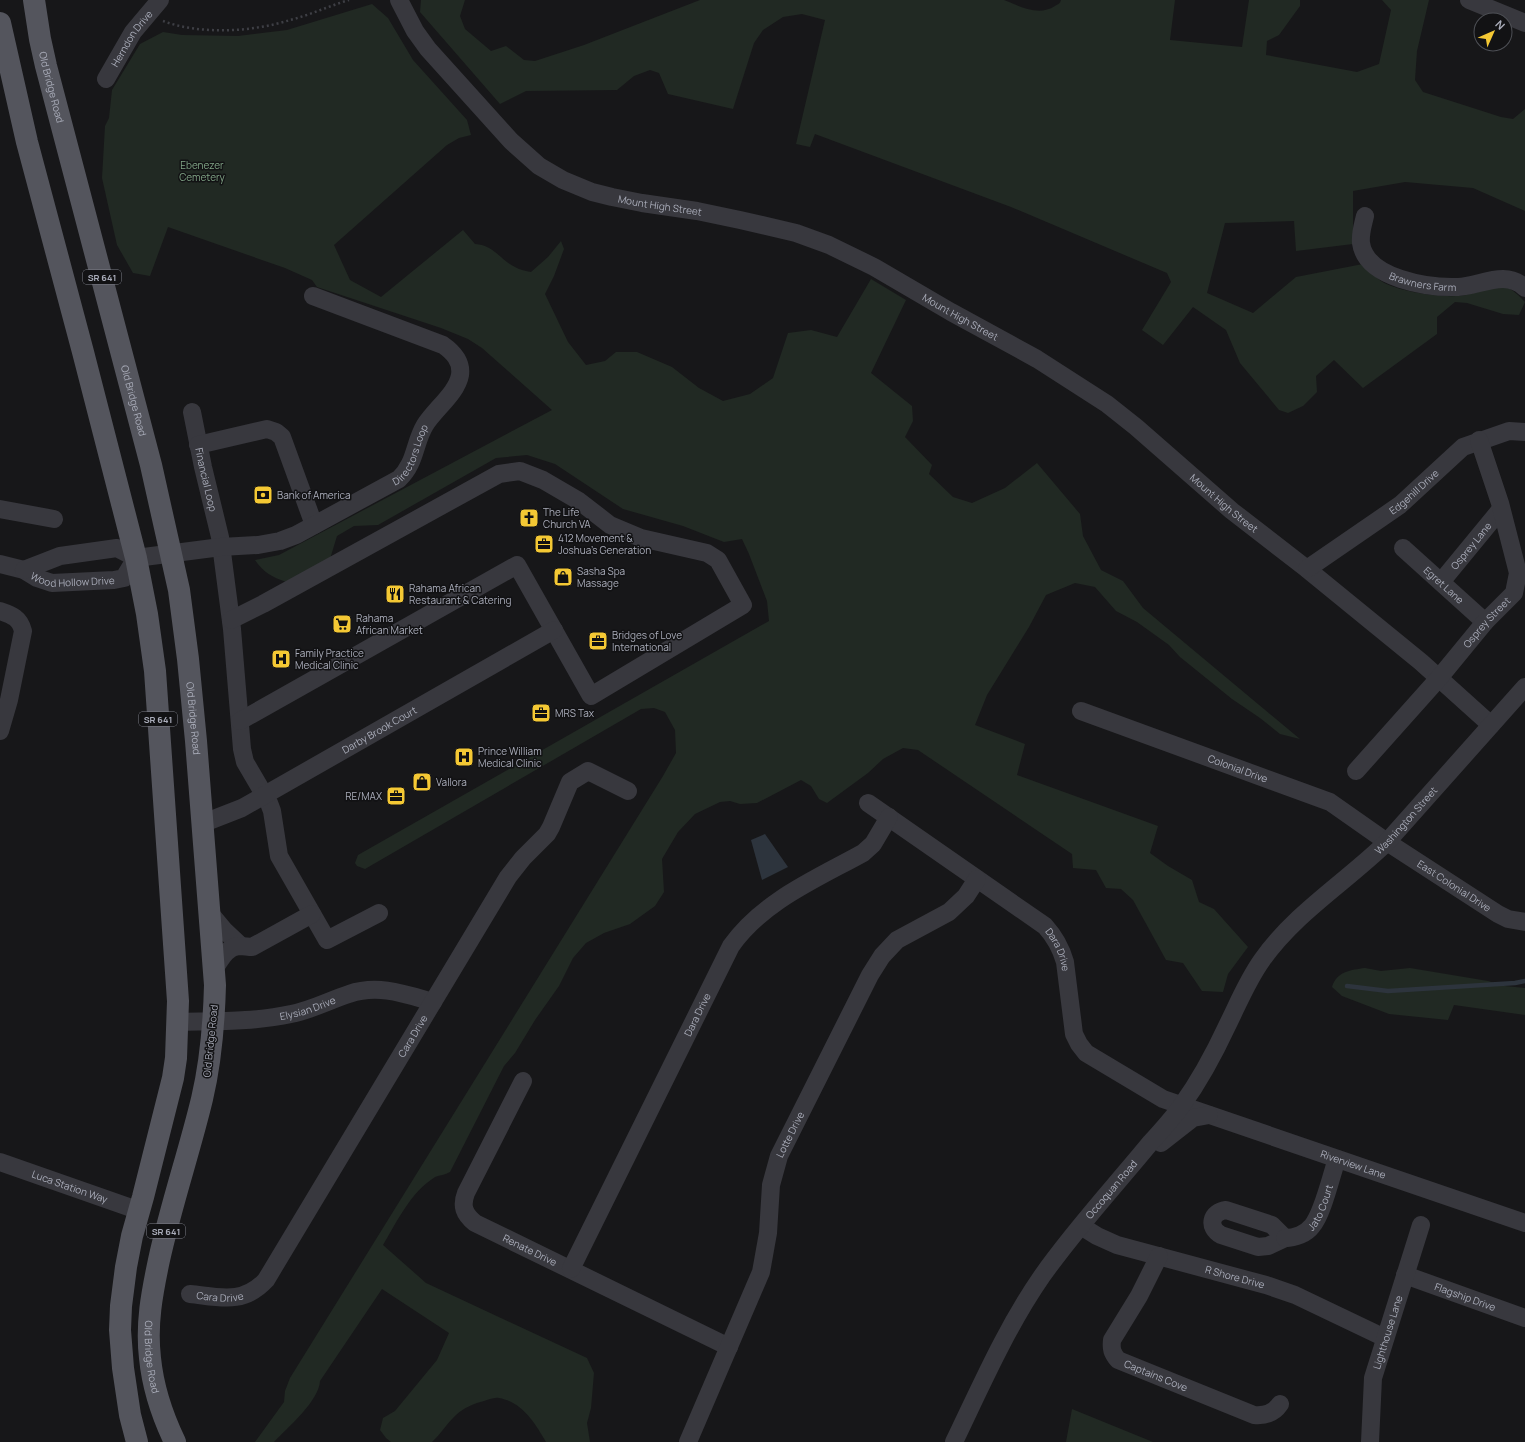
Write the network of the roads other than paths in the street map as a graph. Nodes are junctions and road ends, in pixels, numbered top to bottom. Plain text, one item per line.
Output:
1 (34, 0) edge
2 (399, 0) edge
3 (1469, 0) edge
4 (155, 7) edge
5 (0, 23) edge
6 (1525, 23) edge
7 (106, 79) dead end
8 (1365, 216) dead end
9 (1525, 288) edge
10 (313, 296) dead end
11 (192, 412) dead end
12 (1525, 432) edge
13 (1479, 440) junction
14 (198, 445) junction
15 (0, 509) edge
16 (1501, 509) junction
17 (54, 519) dead end
18 (314, 525) junction
19 (221, 547) junction
20 (1403, 548) dead end
21 (171, 553) junction
22 (136, 558) junction
23 (0, 564) edge
24 (1307, 569) junction
25 (24, 570) junction
26 (1441, 582) junction
27 (0, 611) edge
28 (231, 620) junction
29 (1485, 622) junction
30 (554, 630) junction
31 (1439, 678) junction
32 (1522, 695) edge
33 (1081, 711) dead end
34 (240, 721) junction
35 (1492, 725) junction
36 (0, 731) edge
37 (1356, 771) dead end
38 (628, 791) dead end
39 (265, 794) junction
40 (868, 803) dead end
41 (889, 817) junction
42 (201, 824) junction
43 (1387, 842) junction
44 (977, 878) junction
45 (209, 912) junction
46 (379, 913) dead end
47 (312, 914) junction
48 (1525, 922) edge
49 (1276, 942) joint
50 (241, 946) junction
51 (214, 971) junction
52 (433, 1002) junction
53 (214, 1021) junction
54 (178, 1022) junction
55 (523, 1081) dead end
56 (1182, 1105) junction
57 (1209, 1115) junction
58 (1337, 1159) junction
59 (0, 1162) edge
60 (1130, 1167) junction
61 (140, 1211) junction
62 (1525, 1223) edge
63 (1421, 1225) dead end
64 (1081, 1226) junction
65 (1285, 1238) dead end
66 (1159, 1256) junction
67 (571, 1270) junction
68 (1405, 1275) junction
69 (190, 1294) dead end
70 (1525, 1318) edge
71 (1385, 1338) junction
72 (730, 1347) junction
73 (1280, 1404) dead end
74 (137, 1442) edge
75 (175, 1442) edge
76 (688, 1442) edge
77 (954, 1442) edge
78 (1370, 1442) edge

1 - 21 main road, Old Bridge Road / SR 641
2 - 24 street, Mount High Street
3 - 6 street
4 - 7 street, Herndon Drive
5 - 22 main road, SR 641
8 - 9 street, Brawners Farm
10 - 18 street, Directors Loop
11 - 14 street, Financial Loop
12 - 13 street, Edgehill Drive
13 - 16 street, Osprey Street
13 - 24 street, Edgehill Drive
14 - 18 street
14 - 19 street, Financial Loop
15 - 17 street
16 - 26 street, Osprey Lane
16 - 29 street, Osprey Street
18 - 19 street, Directors Loop
19 - 21 street, Directors Loop
19 - 28 street, Financial Loop
20 - 26 street, Egret Lane
21 - 22 street
21 - 42 main road, Old Bridge Road / SR 641
22 - 25 street, Wood Hollow Drive
22 - 25 street, Wood Hollow Drive
22 - 54 main road, SR 641
23 - 25 street, Wood Hollow Drive
24 - 31 street, Mount High Street
26 - 29 street, Egret Lane
27 - 36 street
28 - 30 street
28 - 34 street, Financial Loop
29 - 31 street, Osprey Street
30 - 34 street
30 - 39 street, Darby Brook Court
31 - 35 street, Mount High Street
31 - 37 street, Osprey Street
32 - 35 street, Washington Street
33 - 43 street, Colonial Drive
34 - 39 street, Financial Loop
35 - 43 street, Washington Street
38 - 52 street, Cara Drive
39 - 42 street, Darby Brook Court
39 - 47 street, Financial Loop
40 - 41 street, Dara Drive
41 - 44 street, Dara Drive
41 - 67 street, Dara Drive
42 - 45 main road, Old Bridge Road / SR 641
43 - 48 street, East Colonial Drive
43 - 49 street, Washington Street
44 - 56 street, Dara Drive
44 - 72 street, Lotte Drive
45 - 50 street
45 - 51 main road, Old Bridge Road / SR 641
46 - 47 street, Financial Loop
47 - 50 street
49 - 56 street, Occoquan Road
50 - 51 street
51 - 53 main road, Old Bridge Road / SR 641
52 - 53 street, Elysian Drive
52 - 69 street, Cara Drive
53 - 54 street, Elysian Drive
53 - 75 main road, Old Bridge Road / SR 641
54 - 61 main road, SR 641
55 - 67 street, Renate Drive
56 - 57 street, Riverview Lane
56 - 60 street, Occoquan Road
57 - 58 street, Riverview Lane
57 - 60 street
58 - 62 street, Riverview Lane
58 - 65 street, Jato Court
59 - 61 street, Luca Station Way
60 - 64 street, Occoquan Road
61 - 74 main road, SR 641
63 - 68 street, Lighthouse Lane
64 - 66 street, R Shore Drive
64 - 77 street, Occoquan Road
66 - 71 street, R Shore Drive
66 - 73 street, Captains Cove
67 - 72 street, Renate Drive
68 - 70 street, Flagship Drive
68 - 71 street, Lighthouse Lane
71 - 78 street, Lighthouse Lane
72 - 76 street, Lotte Drive

